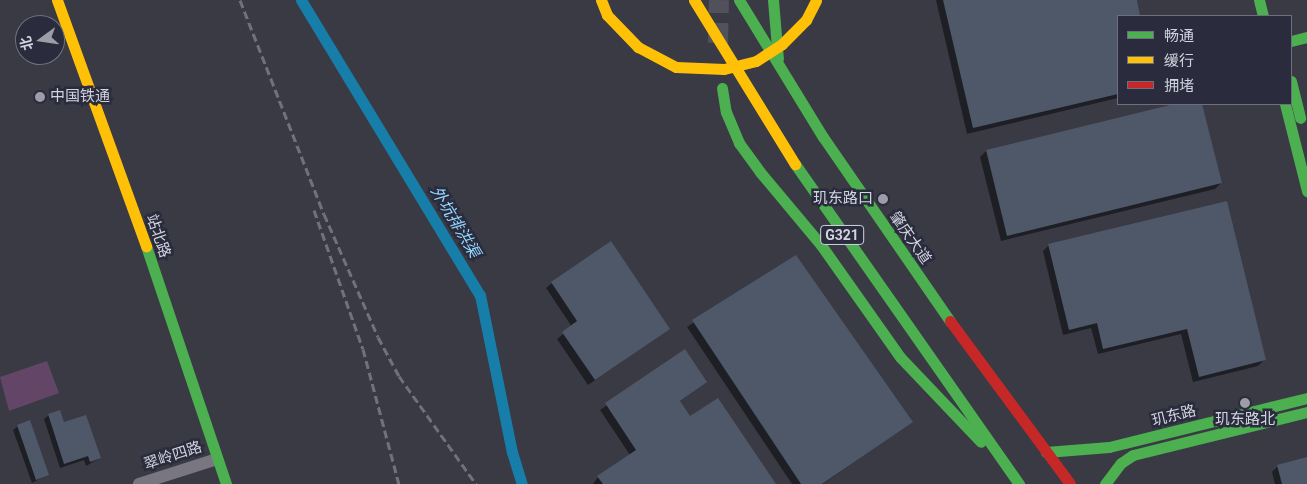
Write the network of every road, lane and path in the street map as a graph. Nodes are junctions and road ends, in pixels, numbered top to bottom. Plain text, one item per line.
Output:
1 (57, 0) edge
2 (601, 0) edge
3 (694, 0) edge
4 (739, 0) edge
5 (773, 0) edge
6 (816, 0) edge
7 (1259, 0) edge
8 (1270, 0) edge
9 (1263, 15) edge
10 (1274, 15) edge
11 (1307, 37) edge
12 (1292, 41) edge
13 (1307, 48) edge
14 (1292, 52) edge
15 (780, 72) junction
16 (1292, 85) edge
17 (722, 88) dead end
18 (1285, 105) edge
19 (1307, 145) edge
20 (1307, 191) edge
21 (1307, 398) edge
22 (1307, 412) edge
23 (1046, 452) junction
24 (217, 458) junction
25 (1002, 463) junction
26 (139, 484) edge
27 (226, 484) edge
28 (1019, 484) edge
29 (1070, 484) edge
30 (1105, 484) edge

1 - 24 main road, 站北路
2 - 6 main road, bridge
3 - 25 main road, G321
4 - 15 main road, 肇庆大道 / G321
5 - 15 main road
7 - 9 main road
8 - 10 main road
11 - 12 main road
13 - 14 main road
15 - 23 main road, 肇庆大道 / G321
16 - 19 main road
17 - 25 main road
18 - 20 main road
21 - 23 main road, 玑东路
22 - 30 main road, 玑东路
23 - 29 main road, 肇庆大道 / G321
24 - 26 street, 翠岭四路
24 - 27 main road, 站北路
25 - 28 main road, G321

